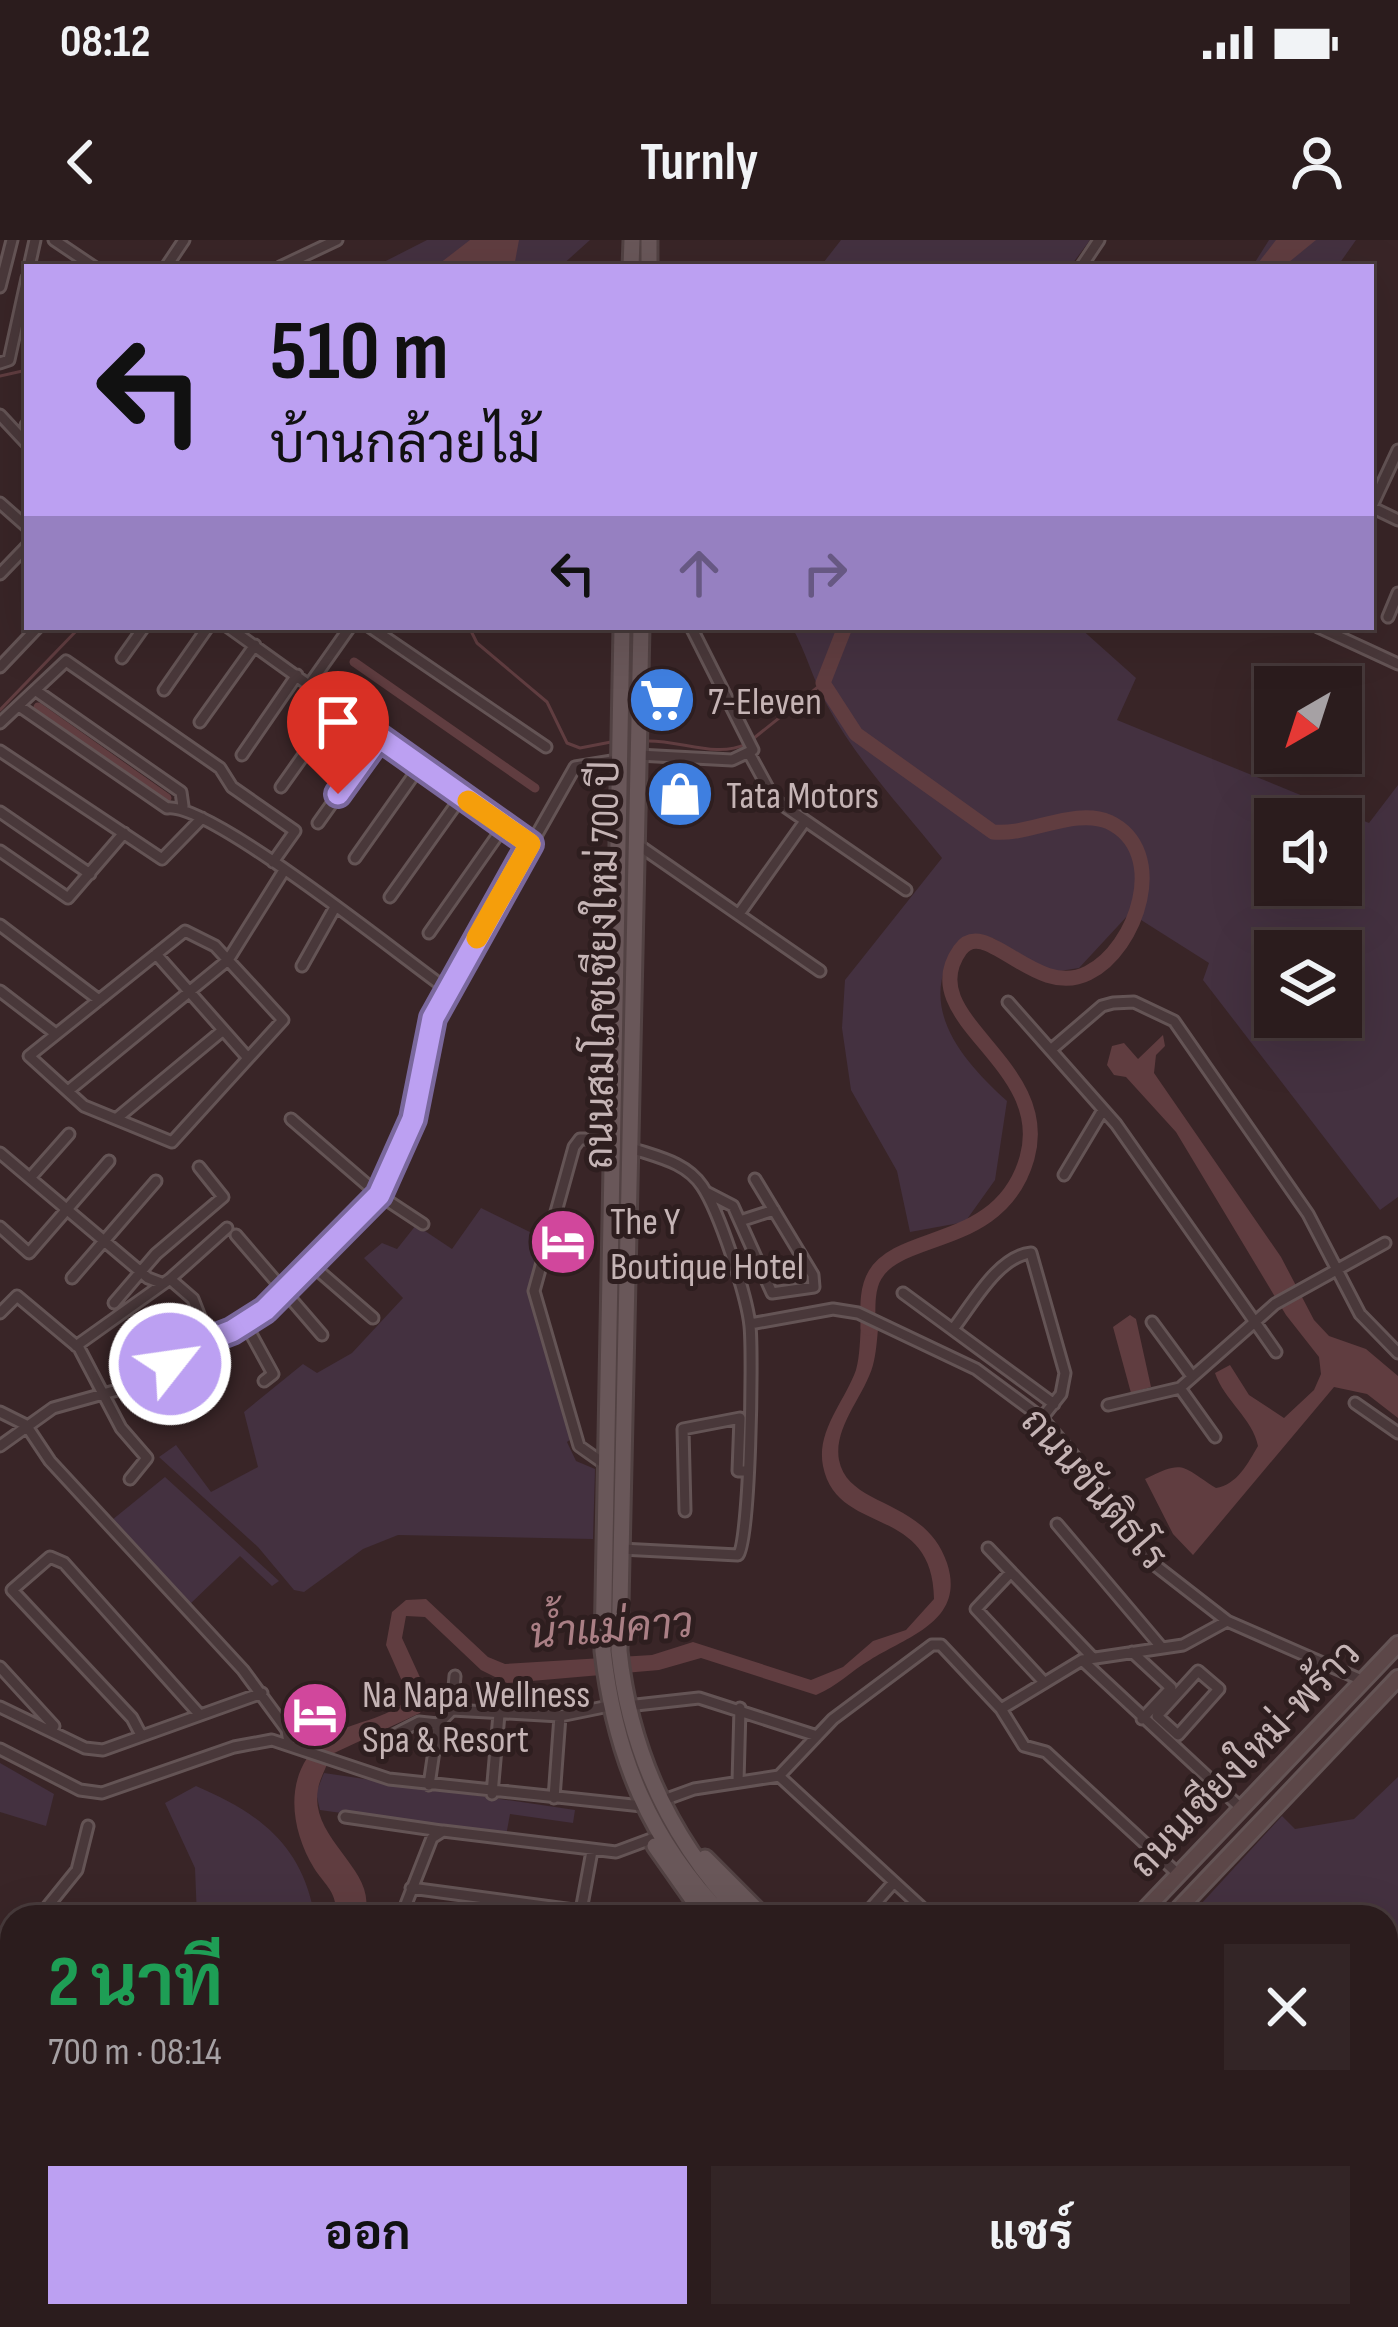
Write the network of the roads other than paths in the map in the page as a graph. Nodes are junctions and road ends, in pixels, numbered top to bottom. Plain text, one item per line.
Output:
1 (12, 240) edge
2 (54, 240) edge
3 (338, 240) edge
4 (90, 264) edge
5 (286, 264) edge
6 (0, 287) edge
7 (24, 292) edge
8 (0, 363) edge
9 (1398, 450) edge
10 (1374, 501) edge
11 (0, 502) edge
12 (24, 524) edge
13 (24, 549) edge
14 (0, 574) edge
15 (1398, 593) edge
16 (1388, 616) dead end
17 (35, 630) edge
18 (142, 630) edge
19 (206, 630) edge
20 (232, 630) edge
21 (348, 630) edge
22 (374, 630) edge
23 (622, 630) edge
24 (640, 630) edge
25 (693, 630) edge
26 (1324, 630) edge
27 (255, 645) junction
28 (122, 658) dead end
29 (1398, 664) edge
30 (0, 667) edge
31 (297, 675) junction
32 (307, 688) junction
33 (35, 690) junction
34 (164, 691) dead end
35 (20, 706) junction
36 (337, 708) junction
37 (200, 722) dead end
38 (0, 723) edge
39 (379, 737) junction
40 (546, 747) dead end
41 (0, 751) edge
42 (637, 752) junction
43 (618, 753) junction
44 (242, 755) dead end
45 (750, 755) junction
46 (420, 766) junction
47 (281, 787) dead end
48 (462, 796) junction
49 (183, 806) junction
50 (0, 812) edge
51 (202, 818) junction
52 (805, 821) junction
53 (318, 823) dead end
54 (504, 826) junction
55 (124, 833) junction
56 (634, 842) junction
57 (530, 844) junction
58 (0, 851) edge
59 (355, 858) dead end
60 (273, 862) junction
61 (283, 872) junction
62 (90, 874) junction
63 (906, 890) dead end
64 (390, 897) dead end
65 (334, 909) junction
66 (739, 914) junction
67 (0, 925) edge
68 (429, 933) dead end
69 (156, 954) junction
70 (228, 961) junction
71 (302, 966) dead end
72 (820, 971) dead end
73 (448, 990) junction
74 (0, 991) edge
75 (186, 994) junction
76 (99, 1000) junction
77 (1008, 1002) dead end
78 (222, 1031) junction
79 (56, 1034) junction
80 (1053, 1048) junction
81 (248, 1058) junction
82 (68, 1091) junction
83 (1103, 1110) junction
84 (116, 1119) junction
85 (291, 1119) dead end
86 (69, 1134) dead end
87 (610, 1139) junction
88 (631, 1148) junction
89 (0, 1153) edge
90 (109, 1161) dead end
91 (199, 1167) dead end
92 (1064, 1175) dead end
93 (30, 1178) junction
94 (755, 1179) dead end
95 (156, 1181) dead end
96 (706, 1192) junction
97 (379, 1195) junction
98 (67, 1210) junction
99 (774, 1210) junction
100 (740, 1222) junction
101 (423, 1224) dead end
102 (0, 1228) edge
103 (104, 1241) junction
104 (1385, 1243) dead end
105 (313, 1266) junction
106 (141, 1272) junction
107 (1334, 1272) junction
108 (72, 1278) dead end
109 (166, 1281) junction
110 (904, 1293) dead end
111 (282, 1294) junction
112 (114, 1303) dead end
113 (0, 1313) edge
114 (373, 1318) dead end
115 (1252, 1320) junction
116 (1152, 1322) dead end
117 (245, 1323) junction
118 (750, 1324) junction
119 (953, 1329) junction
120 (322, 1335) dead end
121 (208, 1337) junction
122 (76, 1346) junction
123 (1276, 1352) dead end
124 (1398, 1353) edge
125 (1191, 1375) junction
126 (264, 1381) dead end
127 (1180, 1388) junction
128 (101, 1394) junction
129 (1355, 1403) dead end
130 (1054, 1404) junction
131 (1108, 1405) dead end
132 (0, 1412) edge
133 (1042, 1418) junction
134 (26, 1425) junction
135 (1398, 1432) edge
136 (1215, 1437) dead end
137 (0, 1446) edge
138 (604, 1463) junction
139 (748, 1471) junction
140 (130, 1479) dead end
141 (685, 1511) dead end
142 (1057, 1524) dead end
143 (988, 1547) dead end
144 (621, 1549) junction
145 (1011, 1572) junction
146 (1227, 1622) junction
147 (1398, 1644) edge
148 (1163, 1648) junction
149 (611, 1651) junction
150 (1132, 1652) junction
151 (1087, 1659) junction
152 (0, 1667) edge
153 (455, 1676) dead end
154 (1398, 1678) edge
155 (1042, 1680) junction
156 (1364, 1681) junction
157 (262, 1693) junction
158 (1382, 1694) junction
159 (1398, 1702) edge
160 (618, 1706) junction
161 (0, 1707) edge
162 (740, 1708) junction
163 (1000, 1709) junction
164 (452, 1710) junction
165 (199, 1714) junction
166 (499, 1714) junction
167 (560, 1716) junction
168 (1142, 1719) junction
169 (438, 1724) junction
170 (141, 1735) junction
171 (817, 1736) junction
172 (66, 1739) junction
173 (384, 1740) dead end
174 (1174, 1740) junction
175 (293, 1745) junction
176 (0, 1749) edge
177 (779, 1776) junction
178 (738, 1782) junction
179 (429, 1785) junction
180 (492, 1793) junction
181 (554, 1798) junction
182 (642, 1806) junction
183 (662, 1806) junction
184 (1242, 1809) junction
185 (345, 1817) dead end
186 (88, 1826) dead end
187 (443, 1832) junction
188 (651, 1838) junction
189 (592, 1851) junction
190 (1178, 1874) junction
191 (894, 1882) junction
192 (411, 1888) junction
193 (49, 1905) edge
194 (405, 1905) edge
195 (522, 1905) edge
196 (583, 1905) edge
197 (697, 1905) edge
198 (714, 1905) edge
199 (734, 1905) edge
200 (753, 1905) edge
201 (874, 1905) edge
202 (919, 1905) edge
203 (1149, 1905) edge
204 (1182, 1905) edge

1 - 6 street
2 - 4 street
3 - 5 street
7 - 8 street
9 - 10 street
11 - 12 street
13 - 14 street
15 - 16 street
17 - 30 street
18 - 28 street
19 - 34 street
20 - 27 street
21 - 32 street
22 - 40 street
23 - 43 main road, ถนนสมโภชเชียงใหม่ 700 ปี
24 - 42 main road, ถนนสมโภชเชียงใหม่ 700 ปี
25 - 45 street
26 - 29 street
27 - 31 street
27 - 37 street
31 - 32 street
31 - 44 street
32 - 36 street
33 - 35 street
33 - 49 street
33 - 60 street
35 - 38 street
35 - 49 street
36 - 39 street
36 - 47 street
39 - 46 street
39 - 53 street
41 - 55 street
42 - 45 street
42 - 56 main road, ถนนสมโภชเชียงใหม่ 700 ปี
43 - 57 street
43 - 87 main road, ถนนสมโภชเชียงใหม่ 700 ปี
45 - 52 street
46 - 48 street
46 - 59 street
48 - 54 street
48 - 64 street
49 - 51 street
50 - 62 street
51 - 55 street
51 - 60 street
52 - 63 street
52 - 66 street
54 - 57 street
54 - 68 street
55 - 62 street
56 - 66 street
56 - 88 main road, ถนนสมโภชเชียงใหม่ 700 ปี
57 - 73 street
58 - 62 street
60 - 61 street
61 - 65 street
61 - 70 street
65 - 71 street
65 - 73 street
66 - 72 street
67 - 76 street
69 - 70 street
69 - 75 street
69 - 76 street
70 - 75 street
70 - 81 street
73 - 97 street
74 - 79 street
75 - 78 street
75 - 82 street
76 - 79 street
77 - 80 street
78 - 81 street
78 - 84 street
79 - 82 street
80 - 83 street
80 - 107 street
81 - 84 street
82 - 84 street
83 - 92 street
83 - 115 street
85 - 97 street
86 - 93 street
87 - 138 main road, ถนนสมโภชเชียงใหม่ 700 ปี
87 - 138 street
88 - 96 street
88 - 144 main road, ถนนสมโภชเชียงใหม่ 700 ปี
89 - 93 street
90 - 98 street
91 - 106 street
93 - 98 street
94 - 99 street
95 - 103 street
96 - 100 street
96 - 118 street
97 - 101 street
97 - 105 street
98 - 102 street
98 - 103 street
99 - 100 street
99 - 100 street
103 - 106 street
103 - 108 street
104 - 107 street
105 - 111 street
105 - 114 street
106 - 109 street
106 - 112 street
107 - 115 street
107 - 124 street
109 - 111 street
109 - 121 street
109 - 122 street
110 - 119 street
111 - 117 street
111 - 120 street
113 - 122 street
115 - 123 street
115 - 125 street
116 - 125 street
117 - 121 street
117 - 126 street
118 - 133 street, ถนนขันติธโร
118 - 139 street
119 - 130 street
119 - 130 street
121 - 128 street
122 - 128 street
125 - 127 street
127 - 131 street
127 - 136 street
128 - 134 street
128 - 140 street
129 - 135 street
130 - 133 street
132 - 134 street
133 - 146 street, ถนนขันติธโร
134 - 137 street
134 - 157 street
138 - 149 main road, ถนนสมโภชเชียงใหม่ 700 ปี
139 - 141 street
139 - 144 street
142 - 148 street
143 - 145 street
144 - 149 main road, ถนนสมโภชเชียงใหม่ 700 ปี
145 - 151 street
145 - 155 street
146 - 148 street
146 - 156 street, ถนนขันติธโร
147 - 156 main road, ถนนเชียงใหม่-พร้าว
148 - 150 street
149 - 160 main road, ถนนสมโภชเชียงใหม่ 700 ปี
150 - 151 street
150 - 168 street
151 - 155 street
151 - 168 street
152 - 172 street
153 - 164 street
154 - 158 main road, ถนนเชียงใหม่-พร้าว
155 - 163 street
156 - 158 main road
156 - 184 main road, ถนนเชียงใหม่-พร้าว
157 - 165 street
157 - 175 street
158 - 159 street
158 - 204 main road, ถนนเชียงใหม่-พร้าว
160 - 162 street
160 - 167 street
160 - 182 main road, ถนนสมโภชเชียงใหม่ 700 ปี
160 - 183 main road, ถนนสมโภชเชียงใหม่ 700 ปี
161 - 172 street
162 - 171 street
162 - 178 street
163 - 171 street
163 - 190 street
164 - 166 street
164 - 169 street
165 - 170 street
165 - 170 street
166 - 167 street
166 - 180 street
167 - 181 street
168 - 174 street
169 - 173 street
169 - 179 street
170 - 172 street
171 - 177 street
174 - 174 street
174 - 184 street
175 - 176 street
175 - 179 street
177 - 178 street
177 - 191 street
178 - 183 street
179 - 180 street
180 - 181 street
181 - 182 street
182 - 188 main road
182 - 198 main road, ถนนสมโภชเชียงใหม่ 700 ปี
183 - 199 main road, ถนนสมโภชเชียงใหม่ 700 ปี
183 - 200 main road
184 - 190 main road, ถนนเชียงใหม่-พร้าว
185 - 187 street
186 - 193 street
187 - 189 street
187 - 192 street
188 - 189 street
188 - 197 main road
189 - 196 street
190 - 203 main road, ถนนเชียงใหม่-พร้าว
191 - 201 street
191 - 202 street
192 - 194 street
192 - 195 street

